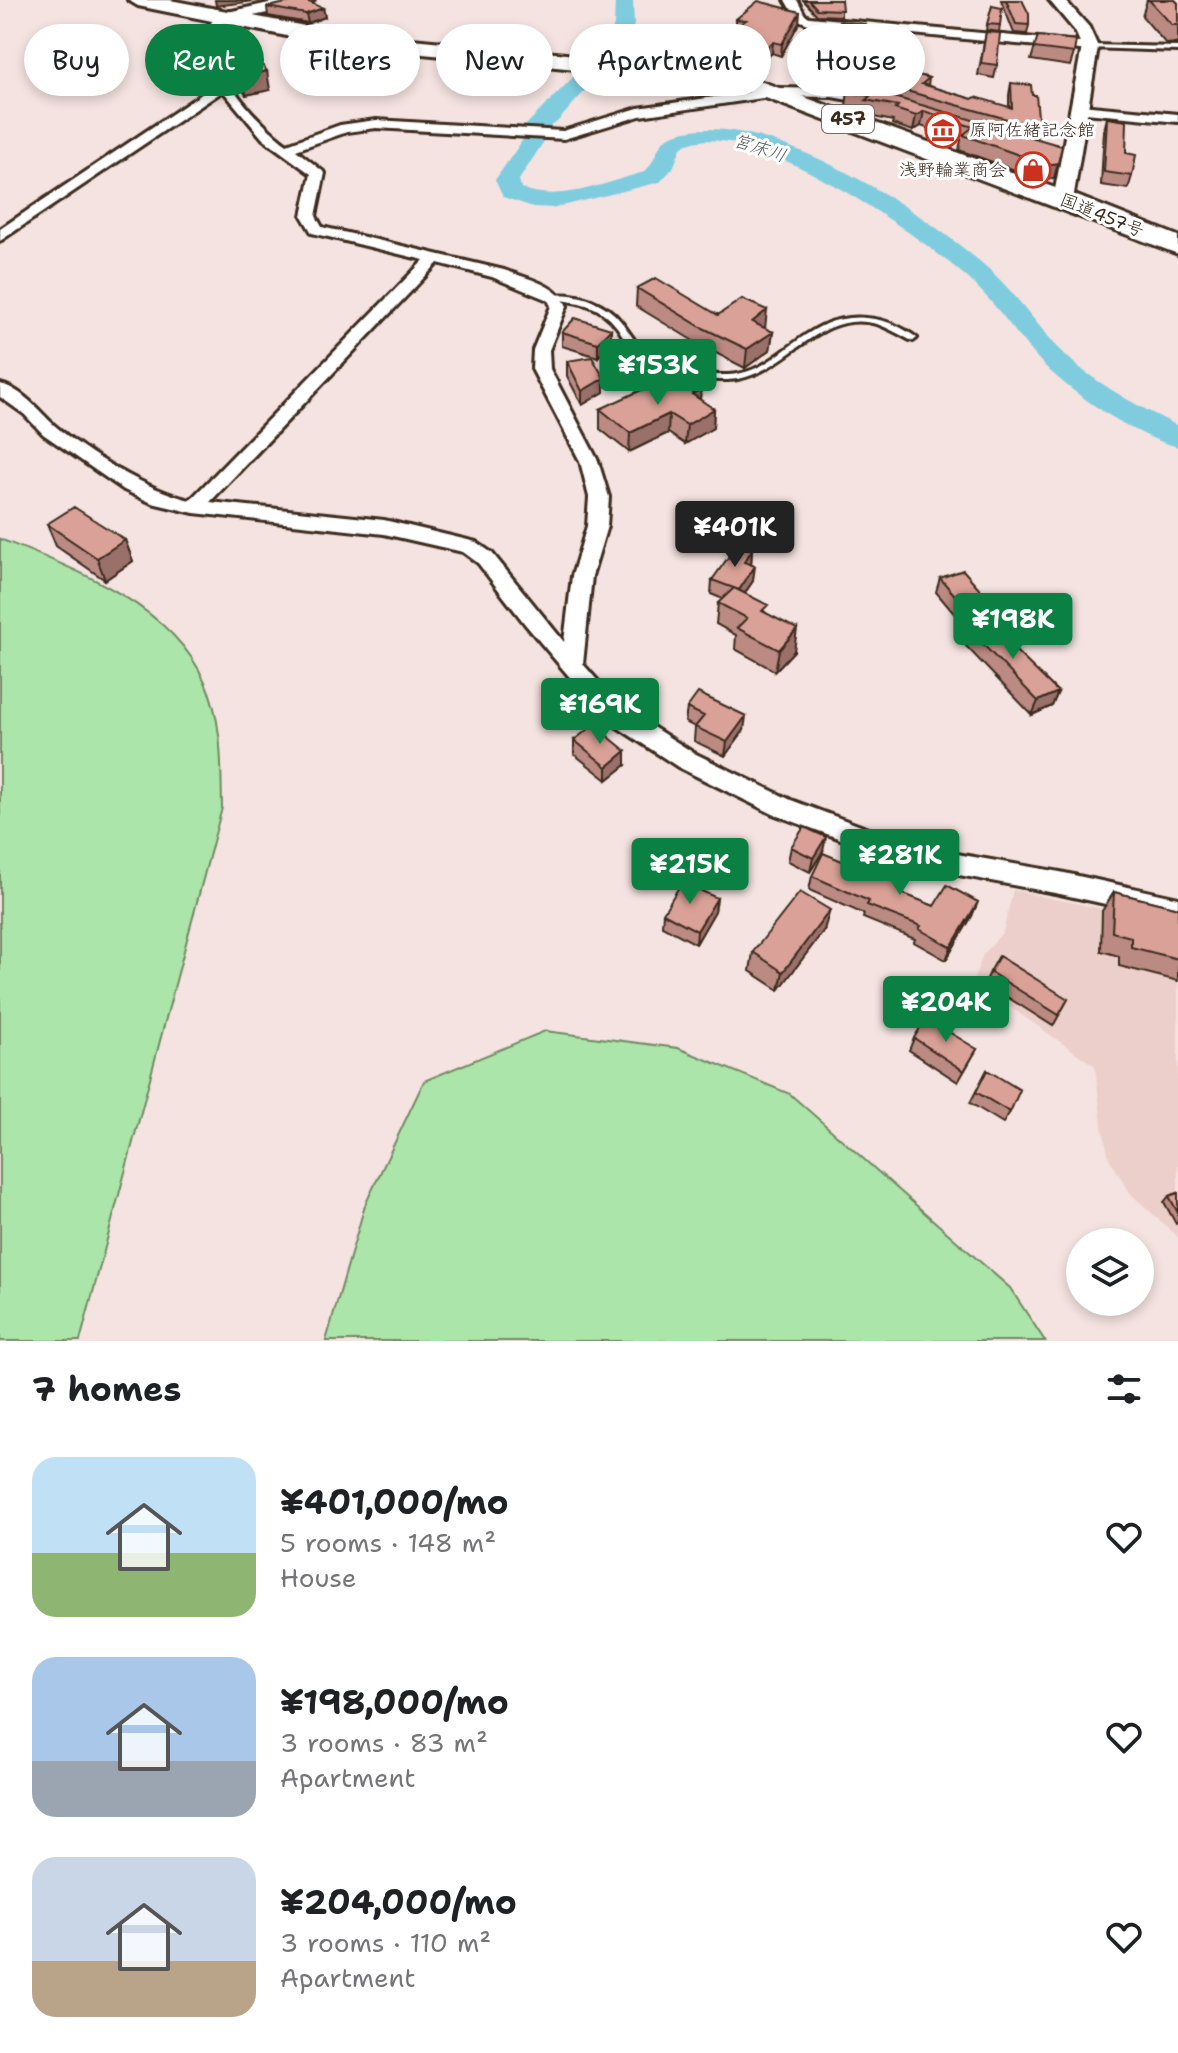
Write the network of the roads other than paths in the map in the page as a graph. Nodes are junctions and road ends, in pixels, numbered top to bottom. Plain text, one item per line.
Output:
1 (138, 0) edge
2 (306, 0) edge
3 (791, 0) edge
4 (1057, 0) edge
5 (224, 17) junction
6 (215, 24) edge
7 (1090, 47) junction
8 (1178, 49) edge
9 (776, 92) junction
10 (207, 96) edge
11 (236, 96) edge
12 (887, 103) edge
13 (1080, 109) junction
14 (1178, 118) edge
15 (285, 149) junction
16 (1063, 200) junction
17 (0, 236) edge
18 (1178, 246) edge
19 (435, 257) junction
20 (555, 297) junction
21 (913, 338) dead end
22 (0, 389) edge
23 (194, 507) junction
24 (572, 667) junction
25 (1178, 909) edge

1 - 5 highway, 国道457号 / 457
2 - 5 main road
3 - 7 street
4 - 7 main road
5 - 6 street
5 - 9 highway, 国道457号 / 457
7 - 8 lane
7 - 13 main road
9 - 12 street
9 - 15 street
9 - 16 highway, 国道457号 / 457
10 - 17 street
11 - 15 street
13 - 14 street
13 - 16 main road
15 - 19 street
16 - 18 highway, 国道457号 / 457
19 - 20 street
19 - 23 street
20 - 21 lane
20 - 24 street
22 - 23 street
23 - 24 street
24 - 25 street

